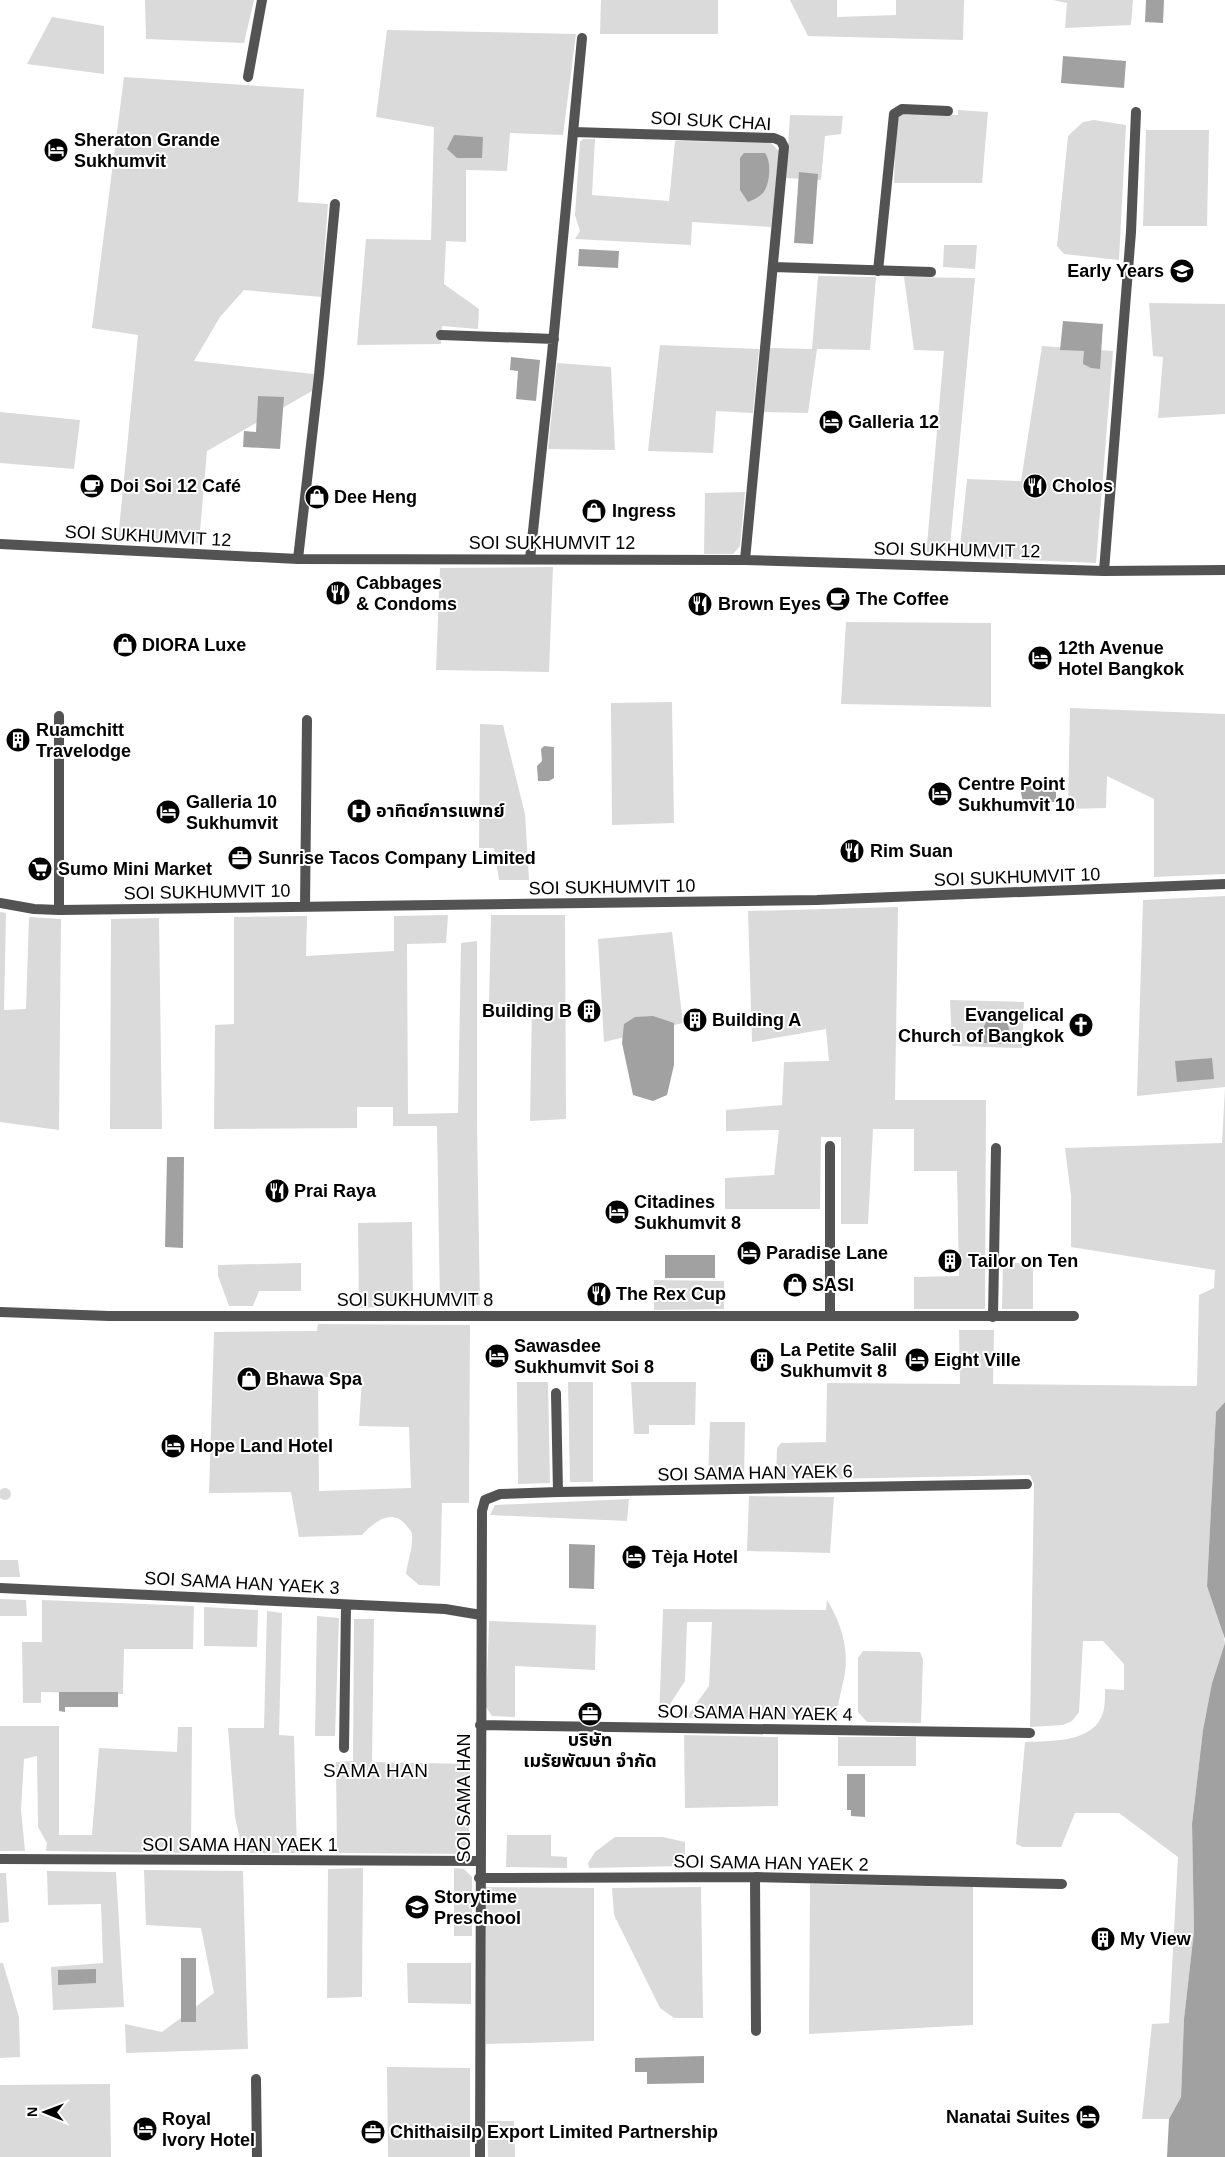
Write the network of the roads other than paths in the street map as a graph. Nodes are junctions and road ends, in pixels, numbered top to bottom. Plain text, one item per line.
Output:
1 (262, 0) edge
2 (582, 38) dead end
3 (248, 77) dead end
4 (948, 111) dead end
5 (1136, 112) dead end
6 (573, 132) junction
7 (335, 204) dead end
8 (773, 267) junction
9 (878, 271) junction
10 (931, 272) dead end
11 (442, 335) dead end
12 (554, 339) junction
13 (0, 544) edge
14 (298, 559) junction
15 (530, 560) junction
16 (745, 560) junction
17 (1225, 570) edge
18 (1104, 571) junction
19 (59, 716) dead end
20 (307, 720) dead end
21 (1225, 884) edge
22 (0, 903) edge
23 (306, 907) junction
24 (59, 910) junction
25 (830, 1146) dead end
26 (996, 1148) dead end
27 (0, 1312) edge
28 (830, 1316) junction
29 (1074, 1316) dead end
30 (993, 1317) junction
31 (556, 1392) dead end
32 (1027, 1484) dead end
33 (558, 1492) junction
34 (486, 1500) joint
35 (0, 1588) edge
36 (346, 1605) junction
37 (481, 1615) junction
38 (480, 1725) junction
39 (1030, 1733) dead end
40 (344, 1748) dead end
41 (0, 1860) edge
42 (479, 1861) junction
43 (755, 1877) junction
44 (479, 1878) junction
45 (1062, 1884) dead end
46 (756, 2031) dead end
47 (256, 2079) dead end
48 (257, 2157) edge
49 (480, 2157) edge

1 - 3 street
2 - 6 street
4 - 9 street
5 - 18 street
6 - 8 street, SOI SUK CHAI
6 - 12 street
7 - 14 street
8 - 9 street
8 - 16 street, SOI SUK CHAI
9 - 10 street
11 - 12 street
12 - 15 street
13 - 14 street, SOI SUKHUMVIT 12
14 - 15 street, SOI SUKHUMVIT 12
15 - 16 street, SOI SUKHUMVIT 12
16 - 18 street, SOI SUKHUMVIT 12
17 - 18 street, SOI SUKHUMVIT 12
19 - 24 street
20 - 23 street
21 - 23 street, SOI SUKHUMVIT 10
22 - 24 street, SOI SUKHUMVIT 10
23 - 24 street, SOI SUKHUMVIT 10
25 - 28 street
26 - 30 street
27 - 28 street, SOI SUKHUMVIT 8
28 - 30 street, SOI SUKHUMVIT 8
29 - 30 street, SOI SUKHUMVIT 8
31 - 33 street
32 - 33 street, SOI SAMA HAN YAEK 6
33 - 34 street, SOI SAMA HAN YAEK 6
34 - 37 street, SOI SAMA HAN
35 - 36 street, SOI SAMA HAN YAEK 3
36 - 37 street, SOI SAMA HAN YAEK 3
36 - 40 street
37 - 38 street, SOI SAMA HAN
38 - 39 street, SOI SAMA HAN YAEK 4
38 - 42 street, SOI SAMA HAN
41 - 42 street, SOI SAMA HAN YAEK 1
42 - 44 street, SOI SAMA HAN
43 - 44 street, SOI SAMA HAN YAEK 2
43 - 45 street, SOI SAMA HAN YAEK 2
43 - 46 street
44 - 49 street, SOI SAMA HAN
47 - 48 street

